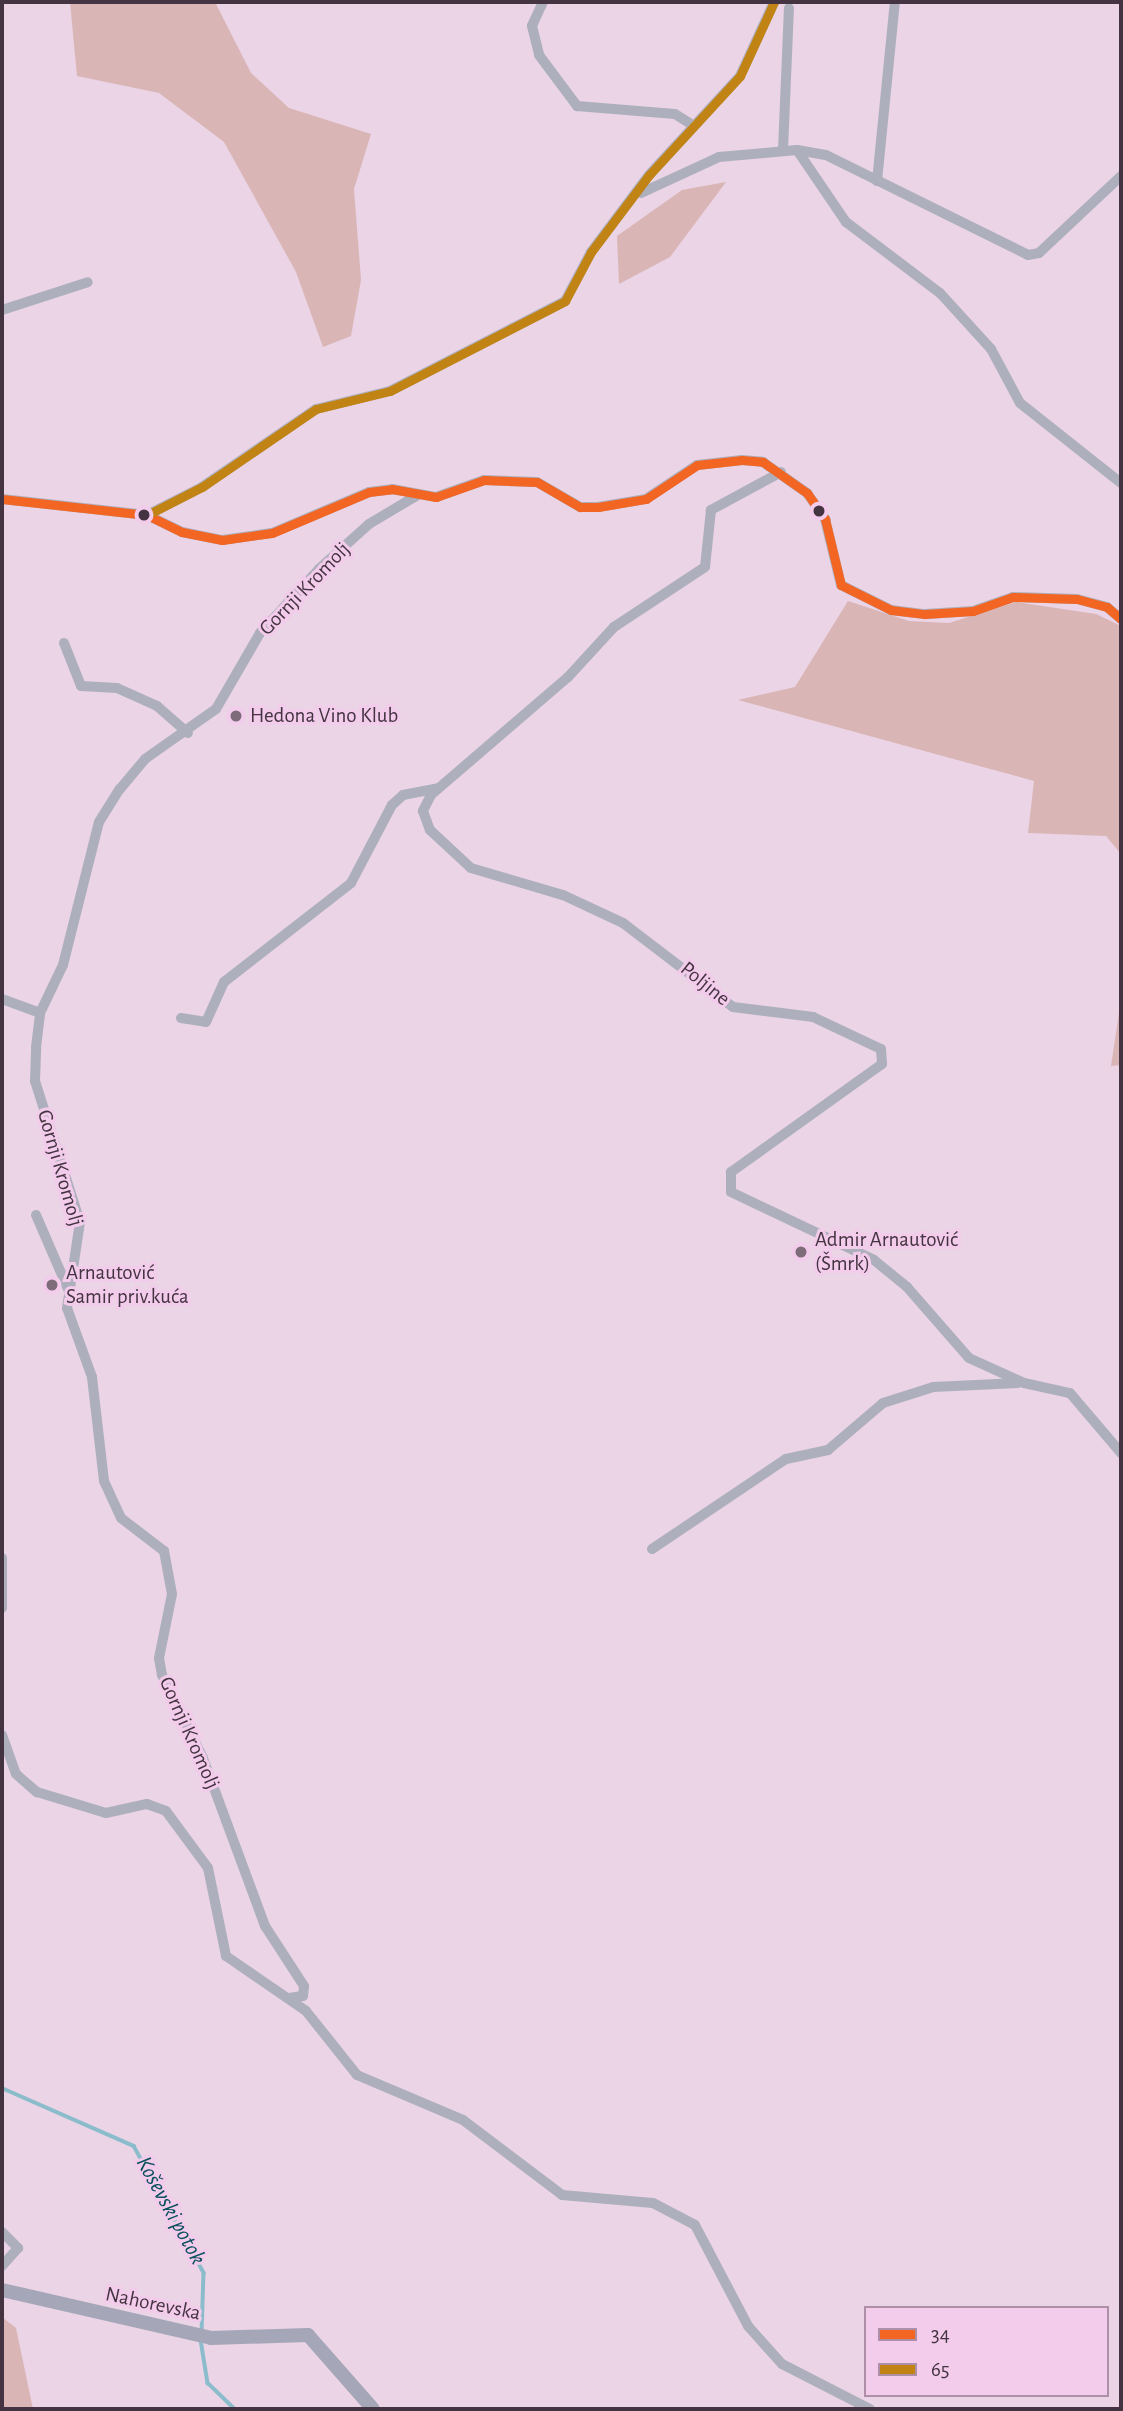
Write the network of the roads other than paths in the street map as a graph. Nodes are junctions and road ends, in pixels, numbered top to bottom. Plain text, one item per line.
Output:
1 (543, 2) edge
2 (774, 2) edge
3 (895, 2) edge
4 (789, 8) dead end
5 (694, 126) junction
6 (783, 150) junction
7 (797, 150) junction
8 (1121, 176) edge
9 (877, 181) junction
10 (635, 197) junction
11 (88, 282) dead end
12 (2, 310) edge
13 (781, 472) junction
14 (1121, 483) edge
15 (416, 496) junction
16 (2, 499) edge
17 (147, 515) junction
18 (1121, 619) edge
19 (64, 643) dead end
20 (188, 733) junction
21 (438, 788) junction
22 (2, 999) edge
23 (40, 1013) junction
24 (181, 1018) dead end
25 (36, 1215) dead end
26 (69, 1292) junction
27 (1024, 1383) junction
28 (1121, 1453) edge
29 (652, 1549) dead end
30 (2, 1558) edge
31 (2, 1608) edge
32 (2, 1735) edge
33 (289, 1998) junction
34 (2, 2232) edge
35 (2, 2266) edge
36 (2, 2290) edge
37 (373, 2409) edge
38 (870, 2409) edge

1 - 5 street
2 - 5 street
3 - 9 street
4 - 6 street
5 - 10 street
6 - 7 street
6 - 10 street
7 - 9 street
7 - 14 street
8 - 9 street
10 - 17 street
11 - 12 street
13 - 15 street
13 - 18 street
13 - 21 street, Poljine
15 - 17 street
15 - 20 street, Gornji Kromolj
16 - 17 street
19 - 20 street
20 - 23 street, Gornji Kromolj
21 - 24 street
21 - 27 street, Poljine
22 - 23 street
23 - 26 street, Gornji Kromolj
25 - 26 street
26 - 33 street, Gornji Kromolj
27 - 28 street, Poljine
27 - 29 street
30 - 31 street
32 - 33 street
33 - 38 street
34 - 35 street
36 - 37 street, Nahorevska

